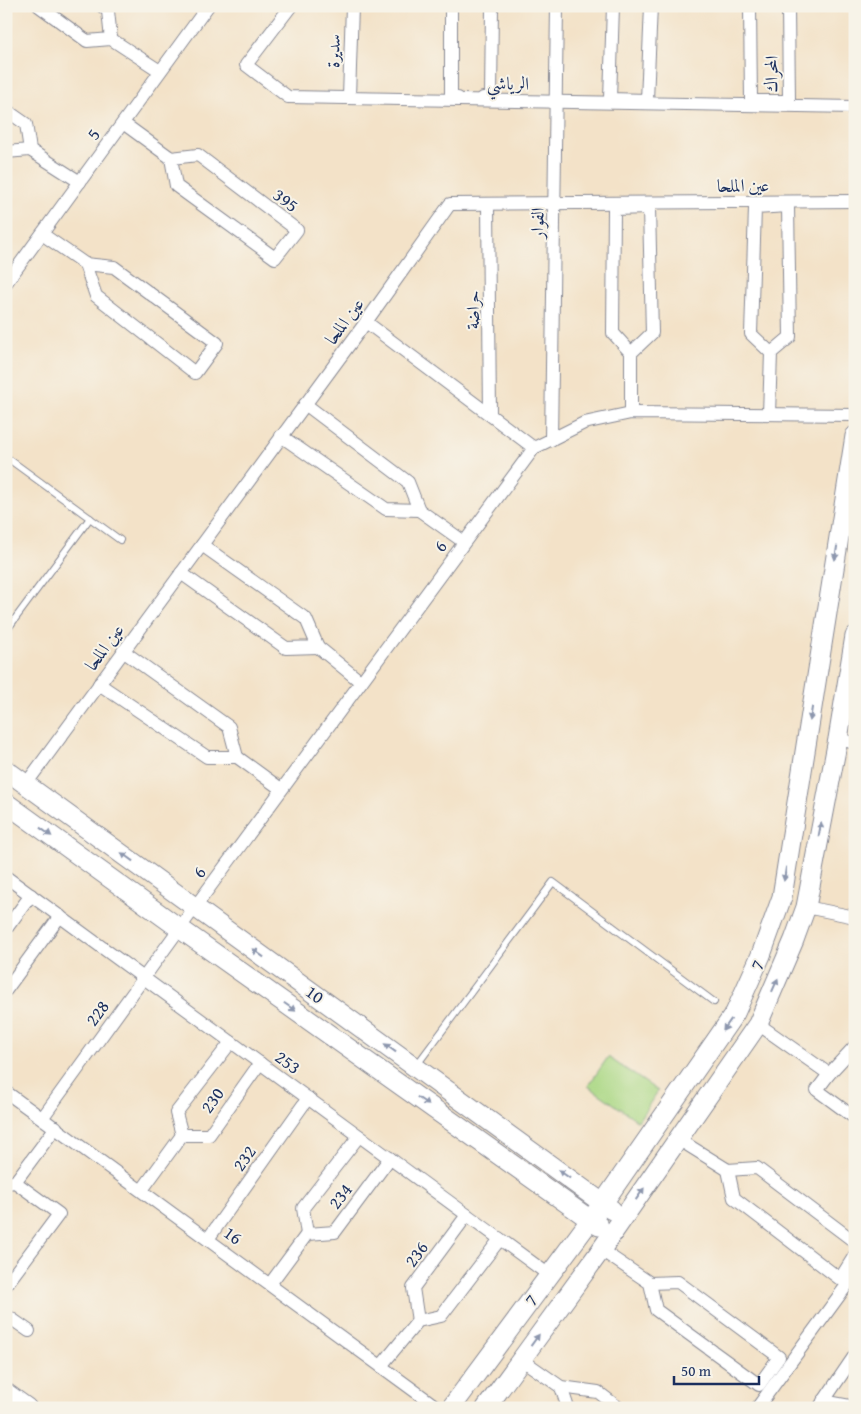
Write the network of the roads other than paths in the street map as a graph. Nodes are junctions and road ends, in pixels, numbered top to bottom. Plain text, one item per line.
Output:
1 (39, 6) edge
2 (102, 6) edge
3 (208, 6) edge
4 (291, 6) edge
5 (352, 6) edge
6 (451, 6) edge
7 (492, 6) edge
8 (557, 6) edge
9 (612, 6) edge
10 (651, 6) edge
11 (750, 6) edge
12 (788, 6) edge
13 (111, 38) junction
14 (160, 71) junction
15 (349, 97) junction
16 (556, 101) junction
17 (855, 107) edge
18 (6, 110) edge
19 (123, 123) junction
20 (30, 150) junction
21 (6, 152) edge
22 (171, 158) junction
23 (80, 182) junction
24 (855, 201) edge
25 (555, 204) junction
26 (488, 205) junction
27 (42, 234) junction
28 (85, 264) junction
29 (6, 283) edge
30 (366, 322) junction
31 (632, 353) junction
32 (771, 354) junction
33 (305, 404) junction
34 (631, 413) junction
35 (490, 414) junction
36 (769, 414) junction
37 (855, 415) edge
38 (281, 436) junction
39 (855, 436) edge
40 (551, 440) junction
41 (534, 448) junction
42 (6, 457) edge
43 (420, 510) junction
44 (90, 518) junction
45 (120, 540) dead end
46 (464, 542) junction
47 (202, 545) junction
48 (181, 573) junction
49 (6, 631) edge
50 (855, 636) edge
51 (318, 647) junction
52 (123, 651) junction
53 (361, 682) junction
54 (99, 684) junction
55 (846, 741) edge
56 (237, 757) junction
57 (6, 770) edge
58 (26, 784) junction
59 (282, 789) junction
60 (6, 803) edge
61 (6, 877) edge
62 (31, 894) junction
63 (195, 907) junction
64 (806, 907) junction
65 (60, 916) junction
66 (855, 917) edge
67 (179, 928) junction
68 (6, 929) edge
69 (144, 978) junction
70 (6, 990) edge
71 (714, 1002) dead end
72 (758, 1024) junction
73 (231, 1042) junction
74 (855, 1046) edge
75 (260, 1062) junction
76 (415, 1067) junction
77 (829, 1074) junction
78 (6, 1092) edge
79 (308, 1098) junction
80 (43, 1117) junction
81 (855, 1118) edge
82 (56, 1127) junction
83 (182, 1135) junction
84 (359, 1136) junction
85 (678, 1139) junction
86 (390, 1158) junction
87 (728, 1170) junction
88 (10, 1182) edge
89 (142, 1190) junction
90 (603, 1203) junction
91 (467, 1215) junction
92 (623, 1218) junction
93 (590, 1220) junction
94 (307, 1234) junction
95 (208, 1239) junction
96 (500, 1239) junction
97 (606, 1242) junction
98 (855, 1242) edge
99 (855, 1255) edge
100 (855, 1274) edge
101 (550, 1276) junction
102 (650, 1283) junction
103 (270, 1284) junction
104 (6, 1285) edge
105 (6, 1315) edge
106 (418, 1321) junction
107 (29, 1331) dead end
108 (855, 1355) edge
109 (521, 1360) junction
110 (382, 1366) junction
111 (561, 1387) junction
112 (6, 1393) edge
113 (821, 1404) edge
114 (855, 1406) edge
115 (27, 1408) edge
116 (438, 1408) edge
117 (451, 1408) edge
118 (486, 1408) edge
119 (568, 1408) edge
120 (619, 1408) edge
121 (757, 1408) edge

1 - 13 street
2 - 13 street
3 - 14 street, 5
4 - 15 street, الرياشي
5 - 15 street, سديرة
6 - 7 street
8 - 16 street, الفوار
9 - 10 street
11 - 12 street, المحراك
13 - 14 street
14 - 19 street, 5
15 - 16 street, الرياشي
16 - 17 street, الرياشي
16 - 25 street, الفوار
18 - 20 street
19 - 22 street
19 - 23 street, 5
20 - 21 street
20 - 23 street
22 - 22 street, 395
23 - 27 street, 5
24 - 25 street, عين الملحا
25 - 26 street, عين الملحا
25 - 40 street, الفوار
26 - 30 street, عين الملحا
26 - 35 street, حراضة
27 - 28 street
27 - 29 street, 5
28 - 28 street
30 - 33 street, عين الملحا
30 - 35 street
31 - 31 street
31 - 34 street
32 - 32 street
32 - 36 street
33 - 38 street, عين الملحا
33 - 43 street
34 - 36 street, 6
34 - 40 street, 6
35 - 41 street
36 - 37 street, 6
38 - 43 street
38 - 47 street, عين الملحا
39 -> 90 street, 7
40 - 41 street, 6
41 - 46 street, 6
42 - 44 lane
43 - 46 street
44 - 45 lane
44 - 49 lane
46 - 53 street, 6
47 - 48 street, عين الملحا
47 - 51 street
48 - 51 street
48 - 52 street, عين الملحا
50 - 55 street, 7
51 - 53 street
52 - 54 street, عين الملحا
52 - 56 street
53 - 59 street, 6
54 - 56 street
54 - 58 street, عين الملحا
64 -> 55 street, 7
56 - 59 street
57 - 58 street, 10
63 -> 58 street, 10
59 - 63 street, 6
60 -> 67 street, 10
61 - 62 street, 253
62 - 65 street, 253
62 - 68 street
63 - 67 street, 6
76 -> 63 street, 10
64 - 66 street
72 -> 64 street, 7
65 - 69 street, 253
65 - 70 street
67 - 69 street, 228
67 -> 93 street, 10
69 - 73 street, 253
69 - 80 street, 228
71 - 76 lane
72 - 77 street
72 - 85 street, 7
73 - 75 street, 253
73 - 83 street, 230
74 - 77 street
75 - 79 street, 253
75 - 83 street, 230
90 -> 76 street, 10
77 - 81 street
78 - 80 street, 16
79 - 84 street, 253
79 - 95 street, 232
80 - 82 street, 16
82 - 88 street
82 - 89 street, 16
83 - 89 street
84 - 86 street, 253
84 - 94 street, 234
85 - 87 street
92 -> 85 street, 7
86 - 91 street, 253
86 - 94 street, 234
87 - 98 street
87 - 99 street
88 - 104 street
89 - 95 street, 16
90 - 92 street, 10
90 - 93 street, 7
91 - 96 street, 253
91 - 106 street, 236
92 - 97 street, 7
93 - 97 street, 10
93 - 101 street, 7
94 - 103 street
95 - 103 street, 16
96 - 101 street, 253
96 - 106 street
97 - 102 street
109 -> 97 street, 7
100 - 121 street
101 - 117 street, 7
102 - 102 street
103 - 110 street, 16
105 - 107 street
106 - 110 street
108 - 113 street
109 - 111 street
109 - 118 street, 7
110 - 116 street, 16
111 - 119 street
111 - 120 street
112 - 115 street
113 - 114 street

